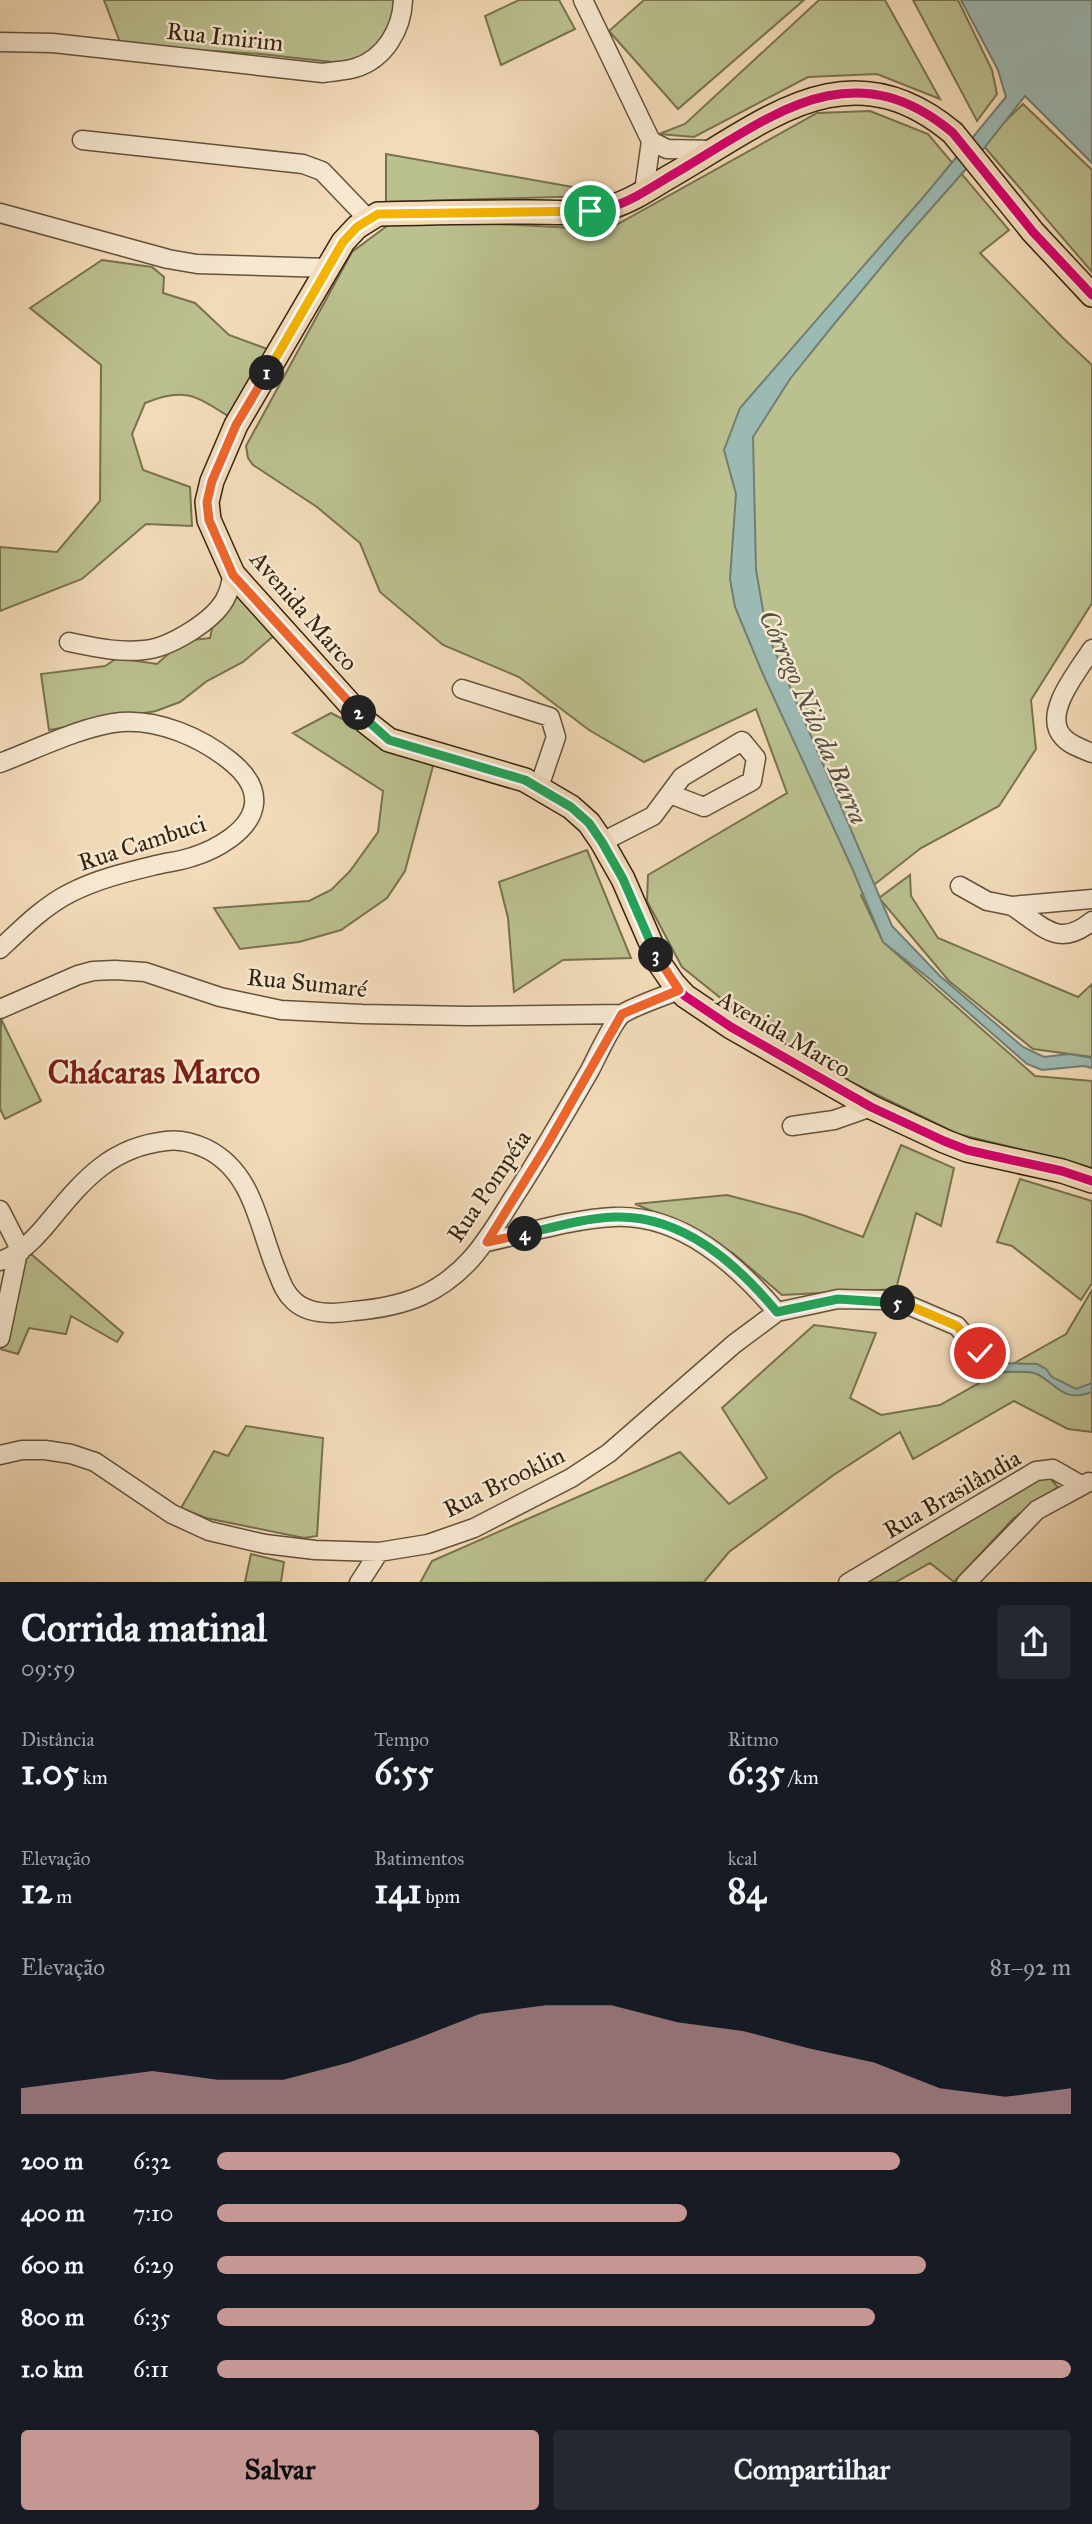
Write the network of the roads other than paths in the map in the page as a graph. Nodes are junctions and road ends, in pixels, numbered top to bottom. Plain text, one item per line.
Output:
1 (403, 0) edge
2 (583, 0) edge
3 (0, 42) edge
4 (82, 140) dead end
5 (650, 141) junction
6 (718, 150) junction
7 (644, 191) junction
8 (0, 213) edge
9 (368, 219) junction
10 (328, 268) junction
11 (1092, 295) edge
12 (233, 575) junction
13 (69, 642) dead end
14 (1092, 649) edge
15 (462, 689) dead end
16 (1092, 753) edge
17 (0, 763) edge
18 (538, 786) junction
19 (670, 794) junction
20 (602, 842) junction
21 (960, 886) dead end
22 (1092, 899) edge
23 (1012, 906) junction
24 (1092, 921) edge
25 (0, 949) edge
26 (679, 990) junction
27 (0, 1009) edge
28 (622, 1014) junction
29 (872, 1107) junction
30 (792, 1126) dead end
31 (1092, 1181) edge
32 (0, 1210) edge
33 (487, 1242) junction
34 (19, 1251) junction
35 (0, 1261) edge
36 (777, 1312) junction
37 (0, 1338) edge
38 (980, 1353) dead end
39 (0, 1455) edge
40 (1087, 1483) edge
41 (379, 1552) junction
42 (360, 1582) edge
43 (850, 1582) edge
44 (967, 1582) edge

1 - 3 street, Rua Imirim
2 - 5 street
4 - 9 street
5 - 6 street
5 - 7 street
6 - 7 main road
6 - 11 main road
7 - 9 main road
8 - 10 street
9 - 10 main road, Avenida Marco
10 - 12 main road, Avenida Marco
12 - 13 street
12 - 18 main road, Avenida Marco
14 - 16 street
15 - 18 street
17 - 25 street, Rua Cambuci
18 - 20 main road, Avenida Marco
19 - 19 street
19 - 20 street
20 - 26 main road, Avenida Marco
21 - 23 street
22 - 23 street
23 - 24 street
26 - 28 street
26 - 29 main road, Avenida Marco
27 - 28 street, Rua Sumaré
28 - 33 street, Rua Pompéia
29 - 30 street
29 - 31 main road, Avenida Marco
32 - 34 street
33 - 34 street, Rua Pompéia
33 - 36 street
34 - 35 street, Rua Pompéia
34 - 37 street
36 - 38 street, Rua Brooklin
36 - 41 street, Rua Brooklin
39 - 41 street, Rua Brooklin
40 - 43 street, Rua Brasilândia
40 - 44 street
41 - 42 street

